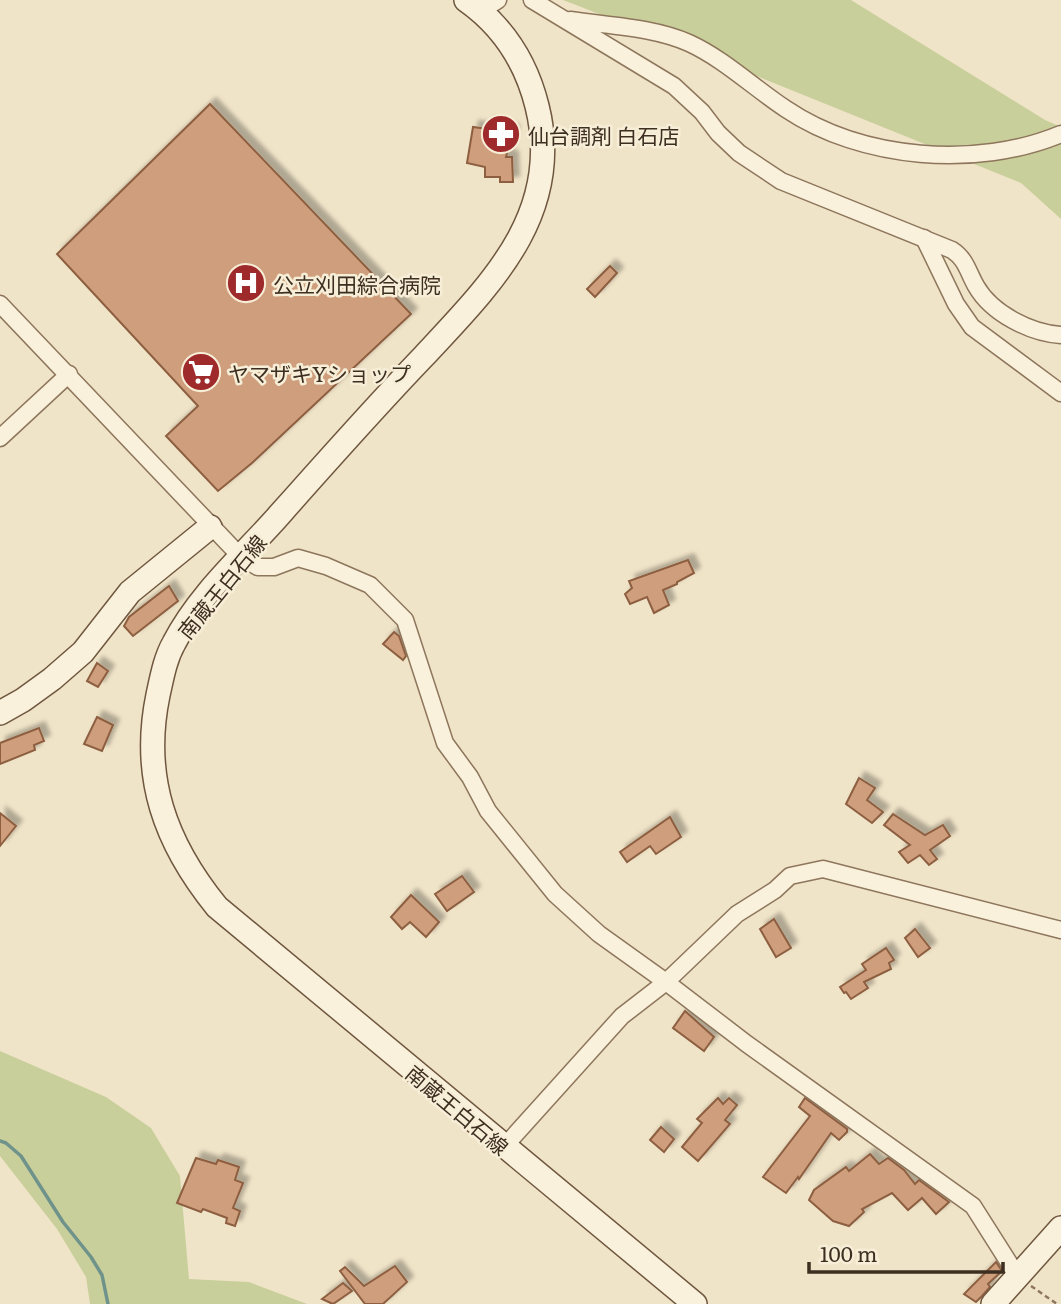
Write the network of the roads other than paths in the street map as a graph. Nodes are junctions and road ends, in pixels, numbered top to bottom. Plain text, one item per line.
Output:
1 (533, 0) edge
2 (482, 4) edge
3 (567, 20) junction
4 (1061, 134) edge
5 (924, 238) junction
6 (0, 304) edge
7 (1061, 335) edge
8 (69, 374) junction
9 (1061, 393) edge
10 (0, 438) edge
11 (209, 527) junction
12 (241, 557) junction
13 (0, 713) edge
14 (1061, 930) edge
15 (666, 982) junction
16 (504, 1147) junction
17 (1061, 1228) edge
18 (1018, 1277) junction
19 (695, 1304) edge
20 (993, 1304) edge

1 - 3 street
2 - 12 main road, 南蔵王白石線
3 - 4 street
3 - 5 street
5 - 7 street
5 - 9 street
6 - 8 street
8 - 10 street
8 - 11 street
11 - 12 street
11 - 13 main road
12 - 15 street
12 - 16 main road, 南蔵王白石線
14 - 15 street
15 - 16 street
15 - 18 street
16 - 19 main road, 南蔵王白石線
17 - 18 main road
18 - 20 main road

